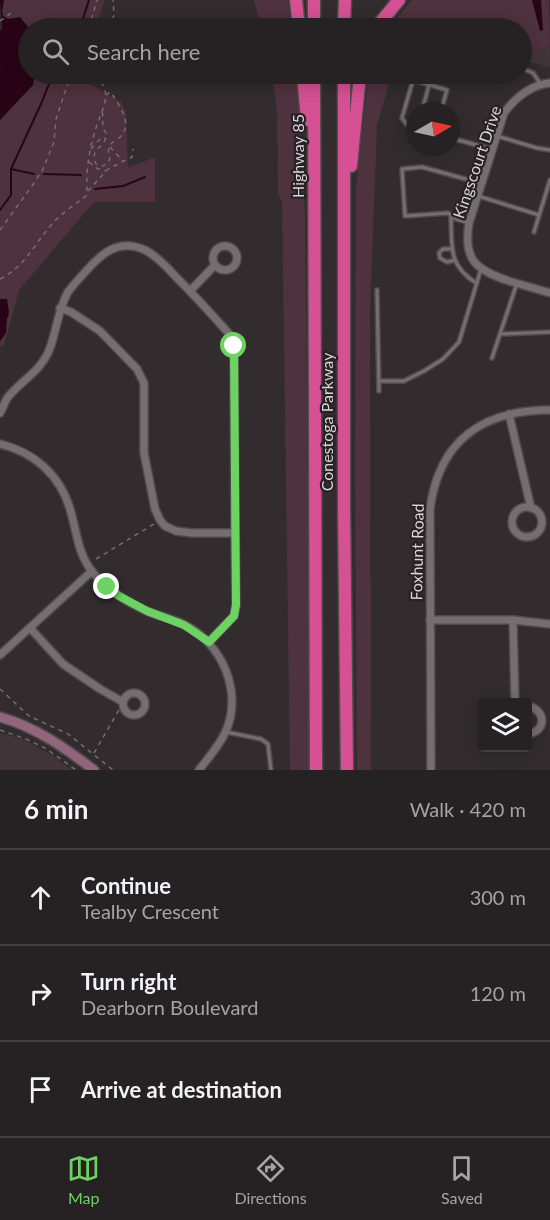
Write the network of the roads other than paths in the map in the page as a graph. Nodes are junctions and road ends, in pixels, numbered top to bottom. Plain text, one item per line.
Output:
1 (296, 0) edge
2 (314, 0) edge
3 (345, 0) edge
4 (399, 0) edge
5 (298, 18) edge
6 (314, 18) edge
7 (344, 18) edge
8 (385, 18) edge
9 (532, 73) edge
10 (550, 83) edge
11 (304, 84) edge
12 (314, 84) edge
13 (344, 84) edge
14 (359, 84) edge
15 (412, 84) edge
16 (426, 84) edge
17 (541, 84) junction
18 (429, 85) junction
19 (407, 102) edge
20 (424, 102) edge
21 (444, 102) edge
22 (406, 104) edge
23 (406, 124) edge
24 (496, 136) junction
25 (460, 140) edge
26 (492, 149) junction
27 (550, 150) edge
28 (550, 180) edge
29 (482, 184) junction
30 (478, 196) junction
31 (315, 214) junction
32 (538, 215) junction
33 (451, 217) junction
34 (469, 223) junction
35 (534, 232) dead end
36 (343, 245) junction
37 (453, 249) junction
38 (455, 260) junction
39 (215, 265) dead end
40 (481, 269) junction
41 (517, 283) junction
42 (477, 284) junction
43 (377, 290) dead end
44 (190, 291) junction
45 (550, 293) edge
46 (60, 308) junction
47 (550, 332) edge
48 (500, 334) junction
49 (492, 358) dead end
50 (379, 381) junction
51 (379, 392) dead end
52 (550, 410) edge
53 (0, 413) edge
54 (509, 414) junction
55 (0, 444) edge
56 (531, 508) junction
57 (235, 533) junction
58 (92, 572) junction
59 (430, 620) junction
60 (513, 620) junction
61 (550, 624) edge
62 (30, 628) junction
63 (209, 642) junction
64 (0, 655) edge
65 (515, 698) edge
66 (123, 702) road end
67 (532, 707) edge
68 (0, 717) edge
69 (226, 732) junction
70 (532, 733) edge
71 (94, 770) edge
72 (199, 770) edge
73 (271, 770) edge
74 (316, 770) edge
75 (347, 770) edge
76 (431, 770) edge

1 - 5 highway
2 - 6 highway
3 - 7 highway
4 - 8 highway
9 - 17 lane
10 - 17 street, Kingscourt Drive
11 - 31 highway
12 - 31 highway, Highway 85
13 - 36 highway, Conestoga Parkway
14 - 36 highway
15 - 19 lane
16 - 18 lane
17 - 24 street, Kingscourt Drive
18 - 20 lane
18 - 21 lane
22 - 23 lane
24 - 26 street, Kingscourt Drive
24 - 27 lane
25 - 26 lane
26 - 29 street, Kingscourt Drive
28 - 32 lane
29 - 30 street, Kingscourt Drive
29 - 33 lane
30 - 32 lane
30 - 34 street, Kingscourt Drive
31 - 74 highway, Conestoga Parkway
32 - 35 lane
33 - 34 lane
33 - 37 lane
34 - 40 street, Kingscourt Drive
36 - 75 highway, Conestoga Parkway
37 - 38 lane
37 - 38 lane
38 - 42 lane
39 - 44 street
40 - 41 street
40 - 42 lane
41 - 45 street
41 - 48 lane
42 - 50 lane
43 - 50 lane
44 - 46 street
44 - 57 street
46 - 53 street
46 - 57 street
47 - 48 lane
48 - 49 lane
50 - 51 lane
52 - 54 street, Foxhunt Road
54 - 56 street
54 - 59 street, Foxhunt Road
55 - 58 street
56 - 56 street
57 - 63 street
58 - 62 street
58 - 63 street
59 - 60 street
59 - 76 street, Foxhunt Road
60 - 61 street
60 - 65 street
62 - 64 street
62 - 66 street
63 - 69 street
67 - 70 street
68 - 71 main road
69 - 72 street
69 - 73 lane

